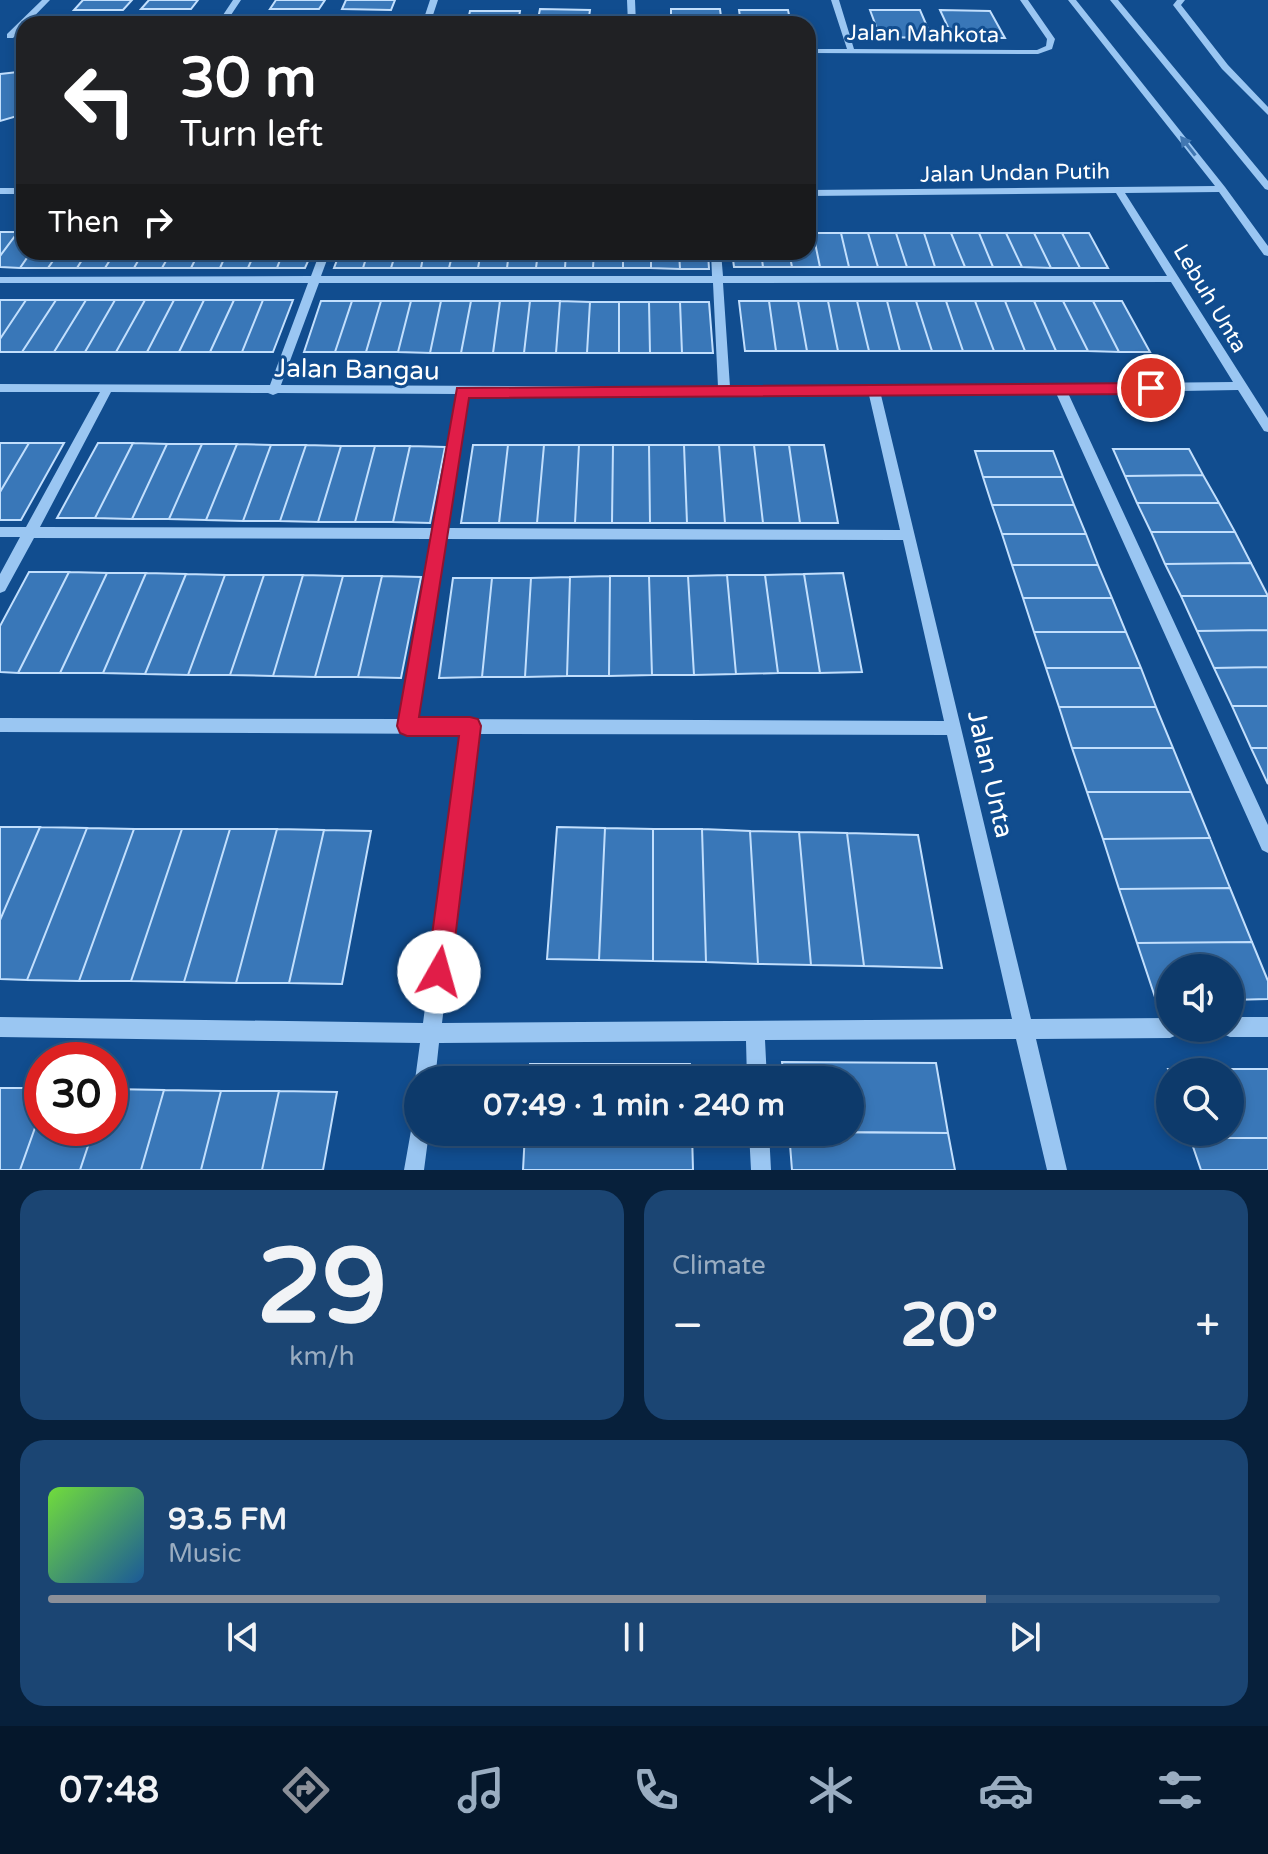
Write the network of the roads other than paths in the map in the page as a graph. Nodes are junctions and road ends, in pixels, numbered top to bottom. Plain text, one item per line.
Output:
1 (46, 0) edge
2 (835, 0) edge
3 (1024, 0) edge
4 (1072, 0) edge
5 (1114, 0) edge
6 (1181, 0) edge
7 (30, 16) edge
8 (16, 30) edge
9 (0, 35) edge
10 (10, 36) junction
11 (16, 36) edge
12 (851, 50) junction
13 (816, 51) edge
14 (1268, 112) edge
15 (1268, 187) edge
16 (1118, 189) junction
17 (1222, 189) junction
18 (816, 193) edge
19 (1268, 253) edge
20 (322, 260) edge
21 (716, 260) edge
22 (717, 279) junction
23 (1175, 279) junction
24 (0, 280) edge
25 (315, 280) junction
26 (1241, 386) junction
27 (0, 388) edge
28 (108, 388) junction
29 (874, 390) junction
30 (273, 391) junction
31 (724, 391) junction
32 (1061, 391) junction
33 (462, 392) junction
34 (1268, 428) edge
35 (0, 532) edge
36 (29, 532) junction
37 (441, 533) junction
38 (908, 535) junction
39 (0, 587) edge
40 (0, 725) edge
41 (407, 726) junction
42 (470, 726) junction
43 (953, 728) junction
44 (1268, 844) edge
45 (0, 1027) edge
46 (1244, 1027) edge
47 (1268, 1027) edge
48 (1156, 1028) edge
49 (1024, 1029) junction
50 (755, 1031) junction
51 (431, 1033) junction
52 (427, 1066) edge
53 (756, 1066) edge
54 (417, 1146) edge
55 (760, 1146) edge
56 (414, 1170) edge
57 (761, 1170) edge
58 (1057, 1170) edge

1 - 7 street
2 - 12 street
3 - 12 street, Jalan Mahkota
17 -> 4 street
5 - 15 street
6 - 14 street
8 - 10 street
9 - 10 street
10 - 11 street
12 - 13 street, Jalan Mahkota
16 - 17 street, Jalan Undan Putih
16 - 18 street, Jalan Undan Putih
16 - 23 street, Lebuh Unta
17 - 19 street
20 - 25 street
21 - 22 street
22 - 23 street
22 - 25 street
22 - 31 street
23 - 26 street, Lebuh Unta
24 - 25 street
25 - 30 street
26 - 32 street, Jalan Bangau
26 - 34 street, Lebuh Unta
27 - 28 street, Jalan Bangau
28 - 30 street, Jalan Bangau
28 - 36 street
29 - 31 street, Jalan Bangau
29 - 32 street, Jalan Bangau
29 - 38 street, Jalan Unta
30 - 33 street, Jalan Bangau
31 - 33 street, Jalan Bangau
32 - 44 street
33 - 37 street
35 - 36 street
36 - 37 street
36 - 39 street
37 - 38 street
37 - 41 street
38 - 43 street, Jalan Unta
40 - 41 street
41 - 42 street
42 - 43 street
42 - 51 street
43 - 49 street, Jalan Unta
45 - 51 street
46 - 47 street
48 - 49 street
49 - 50 street
49 - 58 street, Jalan Unta
50 - 51 street
50 - 53 street
51 - 52 street
54 - 56 street
55 - 57 street

